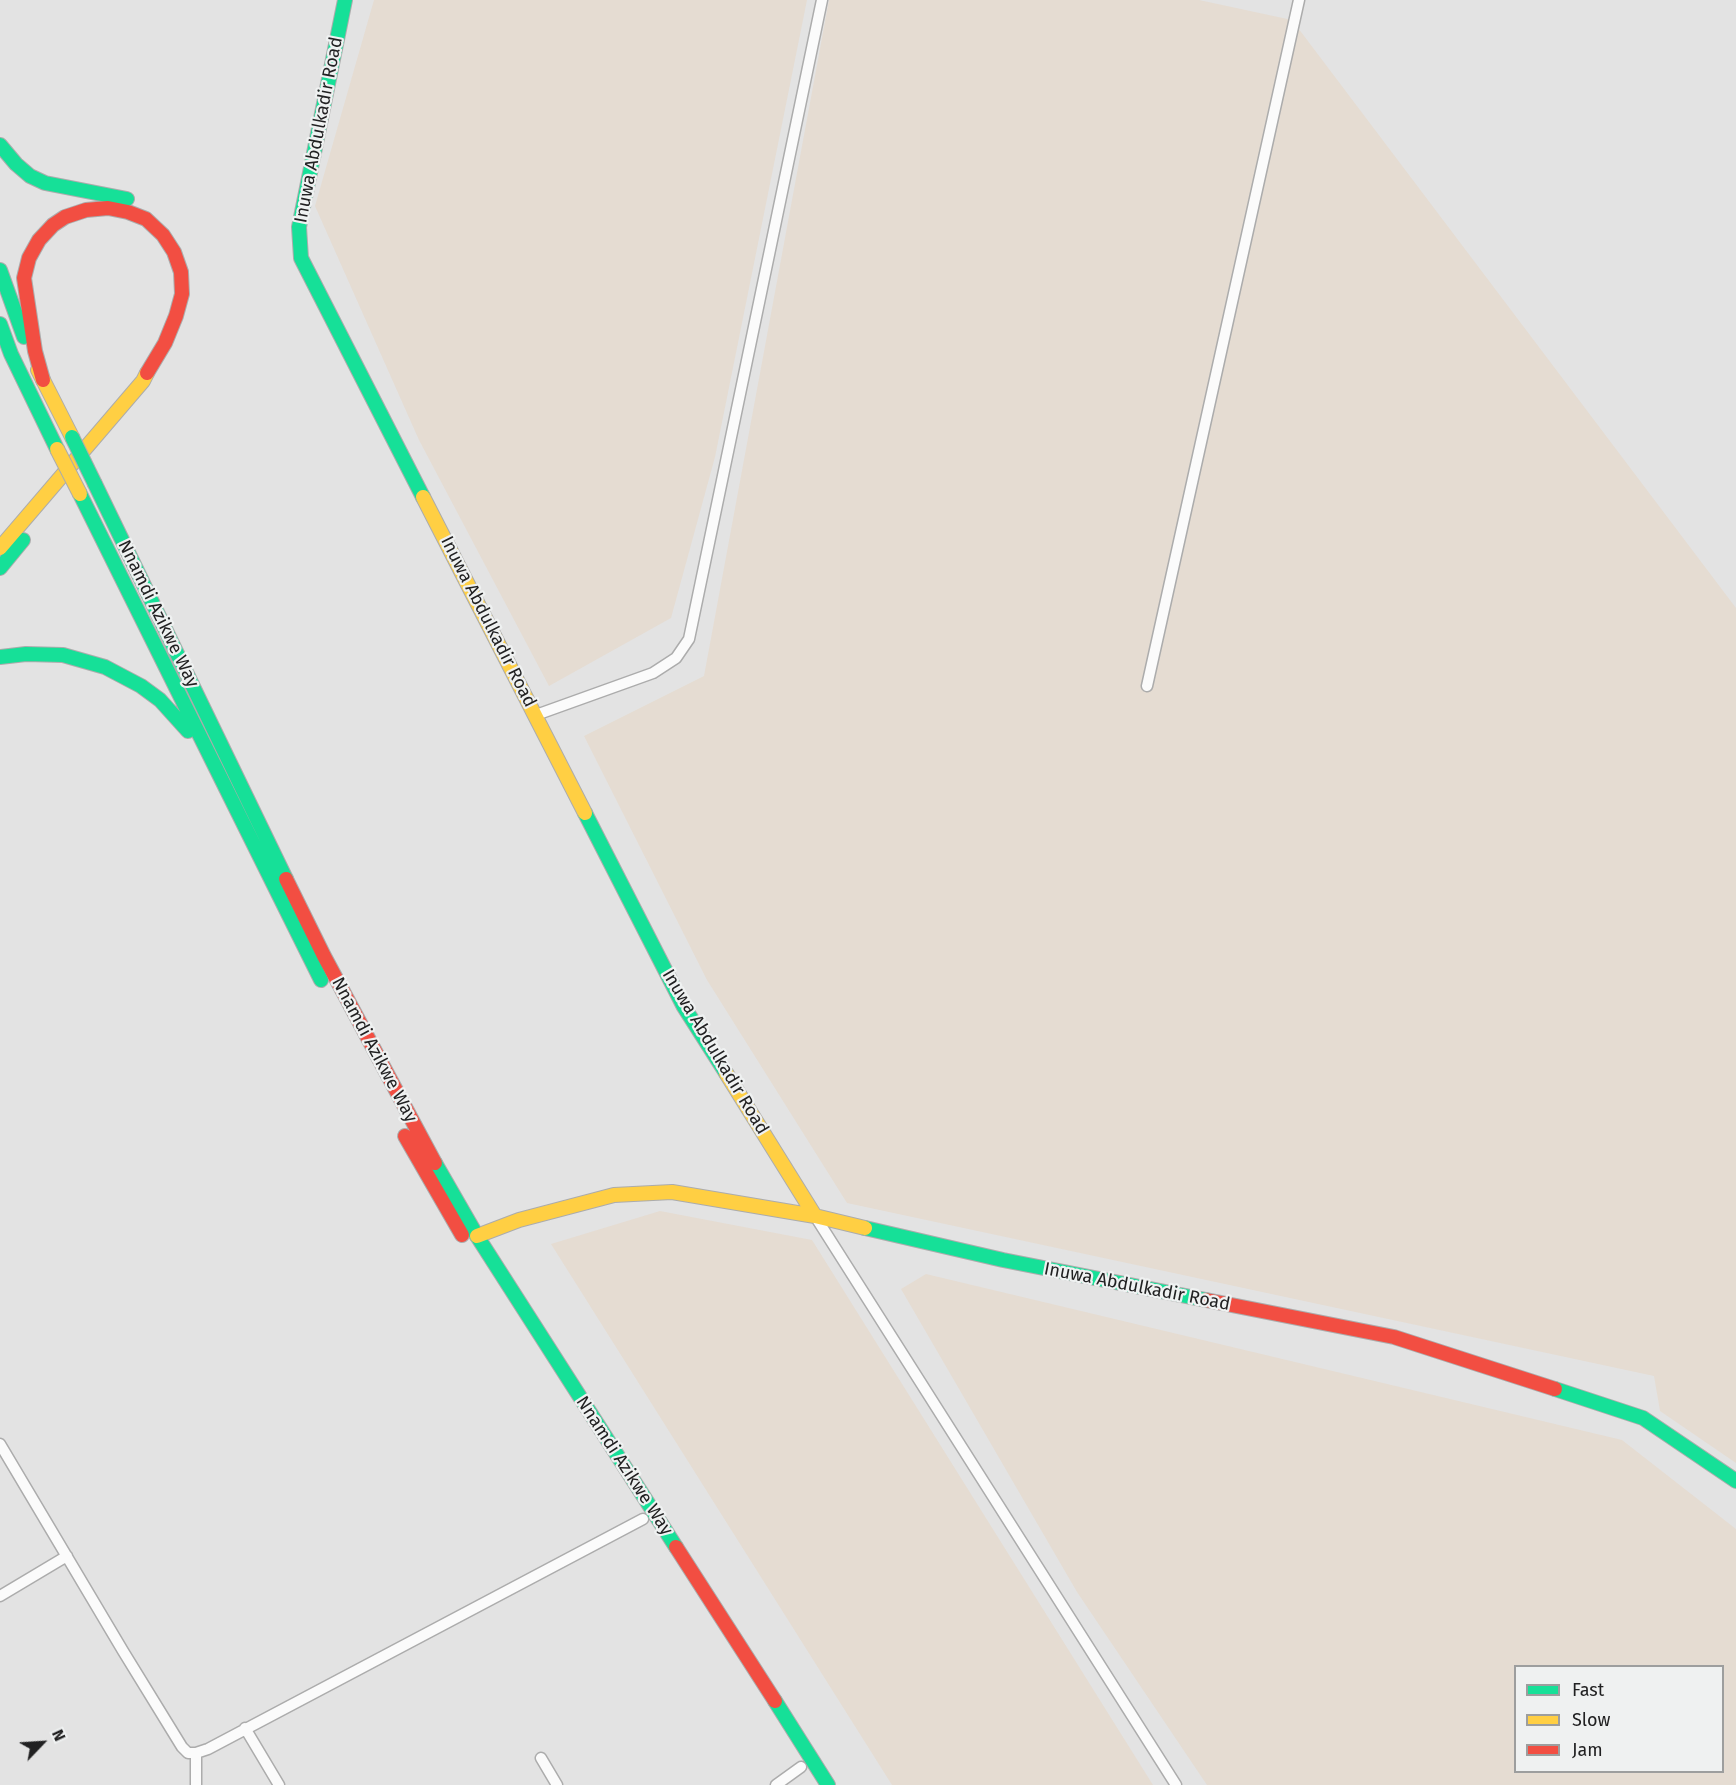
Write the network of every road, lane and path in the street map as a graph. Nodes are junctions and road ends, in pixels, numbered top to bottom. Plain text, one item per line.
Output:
1 (345, 0) edge
2 (822, 0) edge
3 (1299, 0) edge
4 (0, 145) edge
5 (0, 270) edge
6 (0, 324) edge
7 (43, 380) junction
8 (0, 548) edge
9 (0, 568) edge
10 (0, 657) edge
11 (1147, 686) dead end
12 (536, 715) junction
13 (209, 756) junction
14 (330, 996) dead end
15 (397, 1123) dead end
16 (815, 1216) junction
17 (471, 1238) junction
18 (0, 1444) edge
19 (1736, 1481) edge
20 (643, 1519) junction
21 (67, 1556) junction
22 (0, 1596) edge
23 (245, 1728) junction
24 (196, 1753) junction
25 (541, 1758) dead end
26 (801, 1767) junction
27 (196, 1785) edge
28 (279, 1785) edge
29 (557, 1785) edge
30 (776, 1785) edge
31 (812, 1785) edge
32 (828, 1785) edge
33 (1176, 1785) edge

1 - 12 main road, Inuwa Abdulkadir Road
2 - 12 street
3 - 11 street
4 - 9 main road
5 - 7 main road, Nnamdi Azikwe Way
6 - 13 main road, Nnamdi Azikwe Way, bridge
7 - 8 main road
7 - 17 main road, Nnamdi Azikwe Way, bridge
10 - 13 main road
12 - 16 main road, Inuwa Abdulkadir Road
13 - 14 main road, Nnamdi Azikwe Way
15 - 17 main road, Nnamdi Azikwe Way
16 - 17 main road
16 - 19 main road, Inuwa Abdulkadir Road
16 - 33 street
17 - 20 main road, Nnamdi Azikwe Way
17 - 32 main road, Nnamdi Azikwe Way
18 - 21 street
20 - 23 street
20 - 26 main road, Nnamdi Azikwe Way
21 - 22 street
21 - 24 street
23 - 24 street
23 - 28 street
24 - 27 street
25 - 29 street
26 - 30 street
26 - 31 main road, Nnamdi Azikwe Way

